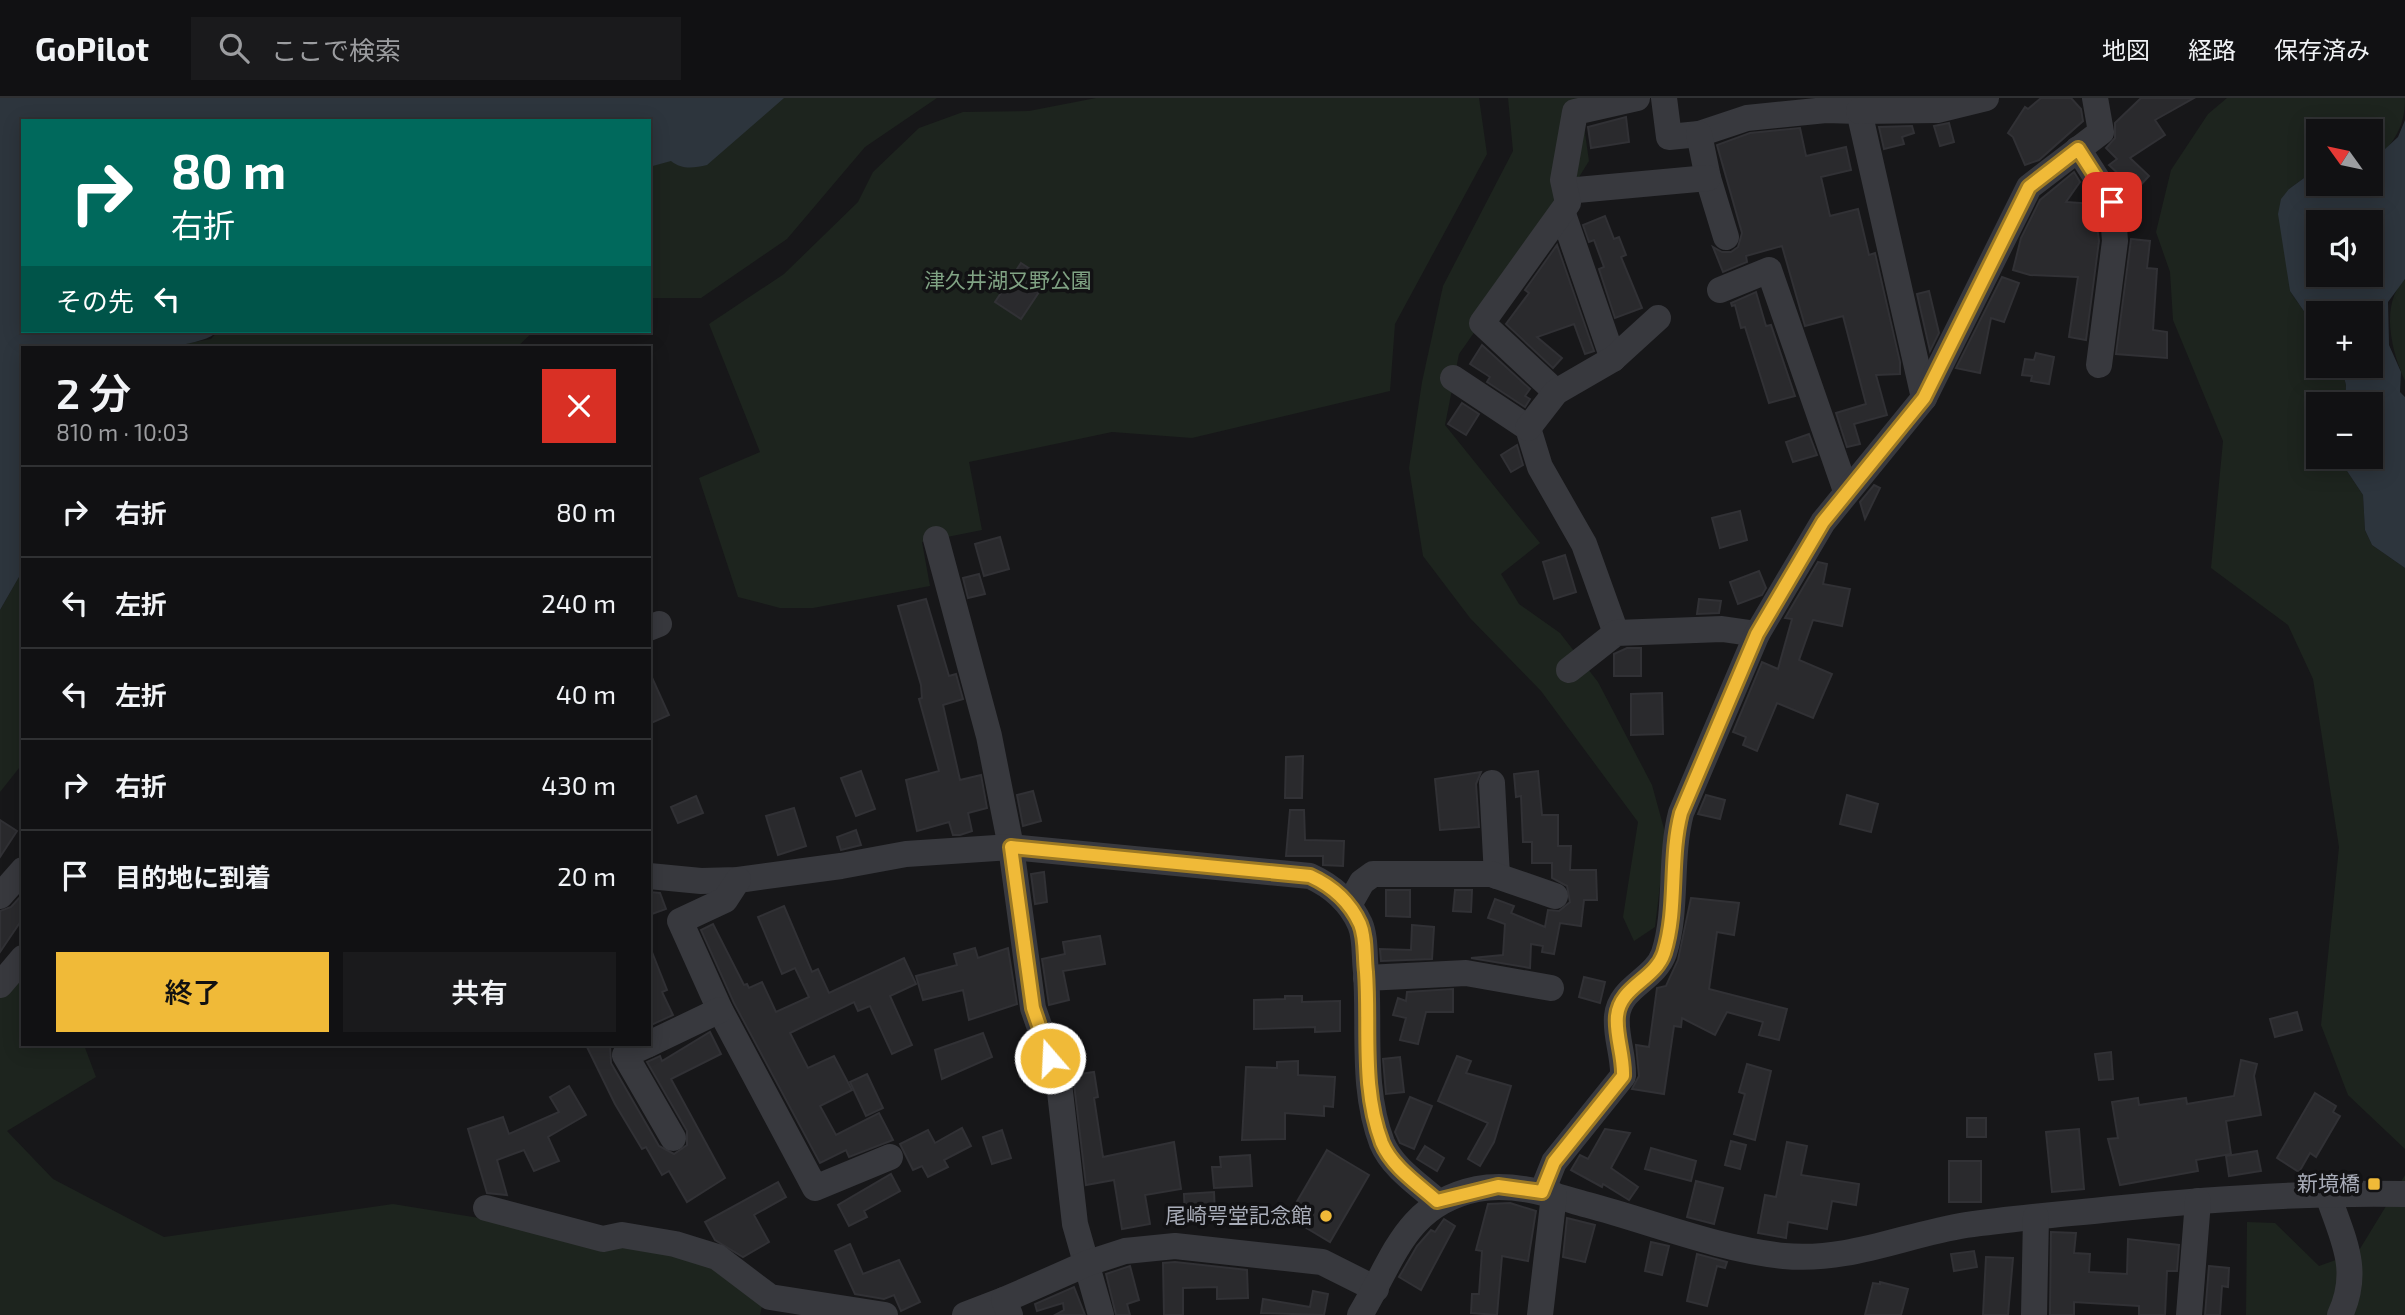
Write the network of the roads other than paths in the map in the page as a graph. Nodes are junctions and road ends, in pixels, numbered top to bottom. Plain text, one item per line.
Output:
1 (1637, 98) edge
2 (1664, 98) edge
3 (1986, 98) edge
4 (2095, 98) edge
5 (1825, 104) edge
6 (1918, 104) edge
7 (1745, 108) edge
8 (1859, 111) junction
9 (1699, 134) junction
10 (2078, 149) junction
11 (1708, 178) junction
12 (1564, 203) junction
13 (1726, 237) dead end
14 (1720, 290) dead end
15 (1658, 318) dead end
16 (1613, 359) junction
17 (2099, 365) dead end
18 (1453, 378) dead end
19 (1556, 392) junction
20 (1924, 398) junction
21 (1528, 428) junction
22 (1846, 491) junction
23 (936, 539) dead end
24 (1616, 633) junction
25 (1757, 634) junction
26 (1569, 670) dead end
27 (1492, 783) dead end
28 (1011, 847) junction
29 (21, 872) edge
30 (651, 876) edge
31 (1497, 876) junction
32 (738, 880) junction
33 (0, 896) edge
34 (1555, 896) dead end
35 (1349, 905) junction
36 (21, 960) edge
37 (1366, 978) junction
38 (0, 985) edge
39 (1551, 988) dead end
40 (720, 1010) junction
41 (651, 1043) edge
42 (644, 1046) edge
43 (673, 1138) dead end
44 (890, 1157) dead end
45 (2332, 1192) junction
46 (1548, 1194) junction
47 (2405, 1194) edge
48 (1437, 1201) junction
49 (2198, 1201) junction
50 (486, 1208) dead end
51 (2036, 1217) junction
52 (1088, 1263) junction
53 (1376, 1289) junction
54 (1007, 1308) edge
55 (885, 1315) edge
56 (965, 1315) edge
57 (1101, 1315) edge
58 (1360, 1315) edge
59 (1540, 1315) edge
60 (2034, 1315) edge
61 (2189, 1315) edge
62 (2340, 1315) edge

1 - 12 street
2 - 9 street
3 - 6 street
4 - 10 street
5 - 7 street
5 - 8 street
6 - 8 street
7 - 9 street
8 - 20 street
9 - 11 street
10 - 17 street
10 - 20 street
11 - 12 street
11 - 13 street
12 - 16 street
12 - 19 street
14 - 22 street
15 - 16 street
16 - 19 street
18 - 21 street
19 - 21 street
20 - 22 street
21 - 24 street
22 - 25 street
23 - 28 street
24 - 25 street
24 - 26 street
25 - 46 street
27 - 31 street
28 - 32 street
28 - 35 street
28 - 52 street
29 - 33 street
30 - 32 street
31 - 34 street
31 - 35 street
32 - 40 street
35 - 37 street
36 - 38 street
37 - 39 street
37 - 48 street
40 - 41 street
40 - 44 street
42 - 43 street
45 - 47 street
45 - 49 street
45 - 62 street
46 - 48 street
46 - 51 street
46 - 59 street
48 - 53 street
49 - 51 street
49 - 61 street
50 - 55 street
51 - 60 street
52 - 53 street
52 - 54 street
52 - 57 street
53 - 58 street
54 - 56 street

